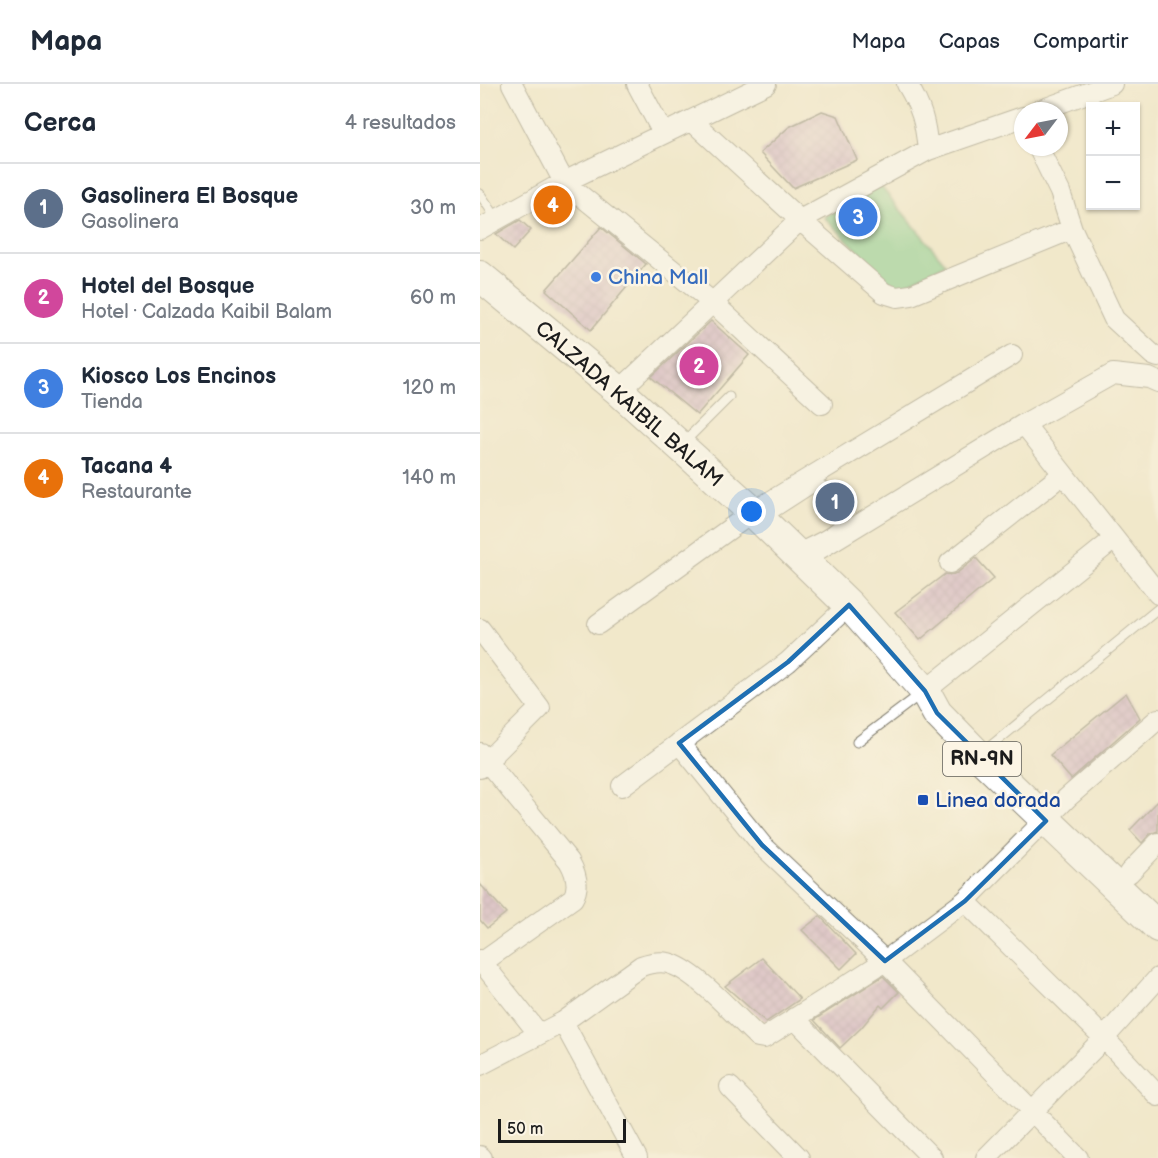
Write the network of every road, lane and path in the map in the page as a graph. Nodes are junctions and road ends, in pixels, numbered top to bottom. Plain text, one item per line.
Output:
1 (512, 84) edge
2 (637, 84) edge
3 (765, 84) edge
4 (907, 84) edge
5 (1112, 84) edge
6 (1063, 102) edge
7 (1014, 120) edge
8 (692, 121) junction
9 (663, 133) junction
10 (928, 150) junction
11 (1042, 156) edge
12 (564, 182) junction
13 (480, 194) edge
14 (800, 220) junction
15 (488, 224) edge
16 (1072, 229) junction
17 (480, 276) edge
18 (712, 302) junction
19 (1012, 355) dead end
20 (1158, 357) edge
21 (1158, 382) edge
22 (620, 391) junction
23 (729, 397) dead end
24 (822, 405) dead end
25 (1024, 424) junction
26 (680, 446) junction
27 (1063, 474) junction
28 (796, 492) junction
29 (757, 516) junction
30 (1114, 539) junction
31 (796, 556) junction
32 (950, 563) dead end
33 (1158, 594) edge
34 (849, 604) junction
35 (1158, 609) edge
36 (598, 624) dead end
37 (480, 629) edge
38 (925, 691) junction
39 (1158, 719) edge
40 (856, 742) dead end
41 (679, 743) junction
42 (992, 745) junction
43 (482, 761) edge
44 (622, 786) dead end
45 (1051, 814) junction
46 (1158, 843) edge
47 (1129, 873) junction
48 (965, 901) junction
49 (1158, 901) edge
50 (1158, 927) edge
51 (885, 961) junction
52 (481, 962) edge
53 (1158, 978) edge
54 (794, 1018) junction
55 (563, 1022) junction
56 (539, 1034) junction
57 (1104, 1038) junction
58 (480, 1065) edge
59 (730, 1087) dead end
60 (1158, 1096) edge
61 (1032, 1111) junction
62 (637, 1158) edge
63 (799, 1158) edge
64 (932, 1158) edge
65 (986, 1158) edge
66 (1078, 1158) edge

1 - 12 street
2 - 9 street
3 - 8 street
4 - 10 street
5 - 6 street
7 - 10 street
8 - 9 street
8 - 14 street
9 - 12 street
10 - 14 street
11 - 16 street
12 - 15 street
12 - 18 street
13 - 15 lane
14 - 16 street
14 - 18 street
16 - 20 street
17 - 22 main road, CALZADA KAIBIL BALAM / RN-9N
18 - 22 street
18 - 24 street
19 - 28 street
21 - 25 street
22 - 26 main road, CALZADA KAIBIL BALAM / RN-9N
23 - 26 lane
25 - 27 street
25 - 31 street
26 - 29 main road, CALZADA KAIBIL BALAM / RN-9N
27 - 30 street
27 - 32 street
28 - 29 street
28 - 31 lane
29 - 31 main road, CALZADA KAIBIL BALAM / RN-9N
29 - 36 street
30 - 33 street
30 - 38 street
31 - 34 main road, CALZADA KAIBIL BALAM / RN-9N
34 - 38 main road, CALZADA KAIBIL BALAM / RN-9N
34 - 41 street
35 - 42 lane
37 - 43 street
38 - 40 lane
38 - 42 main road, CALZADA KAIBIL BALAM / RN-9N
38 - 45 main road, CALZADA KAIBIL BALAM / RN-9N
39 - 45 street
41 - 44 street
41 - 51 street
42 - 45 main road, CALZADA KAIBIL BALAM / RN-9N
43 - 52 street
45 - 47 main road, CALZADA KAIBIL BALAM / RN-9N
45 - 48 street
45 - 50 main road, CALZADA KAIBIL BALAM / RN-9N
46 - 47 street
47 - 49 main road, CALZADA KAIBIL BALAM / RN-9N
48 - 51 street
48 - 57 street
51 - 54 street
51 - 61 street
52 - 56 street
53 - 57 street
54 - 55 street
54 - 64 street
55 - 56 street
55 - 62 street
56 - 58 street
57 - 60 street
57 - 61 street
59 - 63 street
61 - 65 street
61 - 66 street

